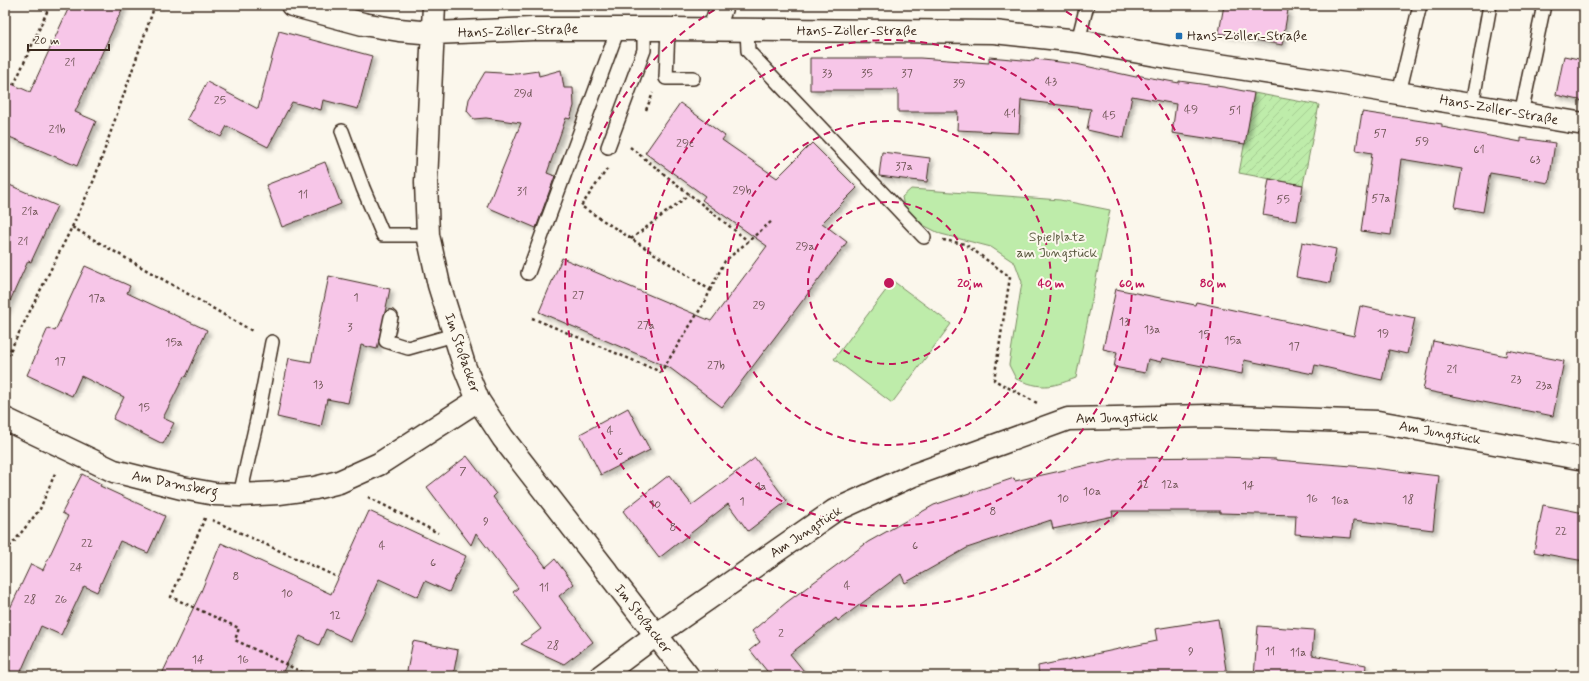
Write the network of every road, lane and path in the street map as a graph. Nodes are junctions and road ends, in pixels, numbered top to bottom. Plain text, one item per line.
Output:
1 (50, 5) edge
2 (155, 5) edge
3 (292, 5) edge
4 (434, 5) edge
5 (722, 5) edge
6 (1087, 5) edge
7 (1420, 5) edge
8 (1490, 5) edge
9 (1544, 5) edge
10 (668, 28) junction
11 (618, 29) junction
12 (644, 29) junction
13 (714, 29) junction
14 (747, 30) junction
15 (433, 33) junction
16 (1078, 41) junction
17 (666, 78) junction
18 (693, 78) dead end
19 (14, 86) dead end
20 (1399, 93) junction
21 (1472, 106) junction
22 (644, 114) dead end
23 (1521, 114) junction
24 (1584, 124) edge
25 (342, 131) dead end
26 (626, 144) dead end
27 (608, 147) dead end
28 (612, 162) dead end
29 (689, 194) junction
30 (772, 221) dead end
31 (72, 227) junction
32 (428, 235) junction
33 (924, 237) joint
34 (631, 239) junction
35 (748, 241) junction
36 (528, 273) dead end
37 (710, 290) junction
38 (391, 317) dead end
39 (532, 318) dead end
40 (454, 335) junction
41 (272, 342) joint
42 (5, 361) edge
43 (478, 400) junction
44 (5, 419) edge
45 (1068, 419) junction
46 (66, 448) junction
47 (1584, 459) edge
48 (339, 482) junction
49 (240, 495) junction
50 (438, 533) dead end
51 (5, 551) edge
52 (335, 576) dead end
53 (656, 635) junction
54 (308, 675) dead end
55 (601, 676) edge
56 (688, 676) edge

1 - 19 path
2 - 31 path
3 - 15 street, Hans-Zöller-Straße
4 - 15 street, Im Stoßacker
5 - 13 street
6 - 16 lane
7 - 20 lane
8 - 21 lane
9 - 23 lane
10 - 12 street, Hans-Zöller-Straße
10 - 13 street, Hans-Zöller-Straße
10 - 17 lane
11 - 12 street, Hans-Zöller-Straße
11 - 15 street, Hans-Zöller-Straße
11 - 36 lane
12 - 27 lane
13 - 14 street, Hans-Zöller-Straße
14 - 16 street, Hans-Zöller-Straße
14 - 33 lane
15 - 32 street, Im Stoßacker
16 - 20 street, Hans-Zöller-Straße
17 - 18 lane
17 - 22 path
20 - 21 street, Hans-Zöller-Straße
21 - 23 street, Hans-Zöller-Straße
23 - 24 street, Hans-Zöller-Straße
25 - 32 lane
26 - 29 path
28 - 34 path
29 - 34 path
29 - 35 path
30 - 35 path
31 - 41 path
31 - 42 path
32 - 40 street, Im Stoßacker
33 - 45 path
34 - 37 path
35 - 37 path
37 - 39 path
38 - 40 lane
40 - 43 street, Im Stoßacker
41 - 49 lane
43 - 48 street, Am Damsberg
43 - 53 street, Im Stoßacker
44 - 46 street, Am Damsberg
45 - 47 street, Am Jungstück
45 - 53 street, Am Jungstück
46 - 49 street, Am Damsberg
46 - 51 path
48 - 49 street, Am Damsberg
48 - 50 path
52 - 54 path
53 - 55 street, Am Jungstück
53 - 56 street, Im Stoßacker

